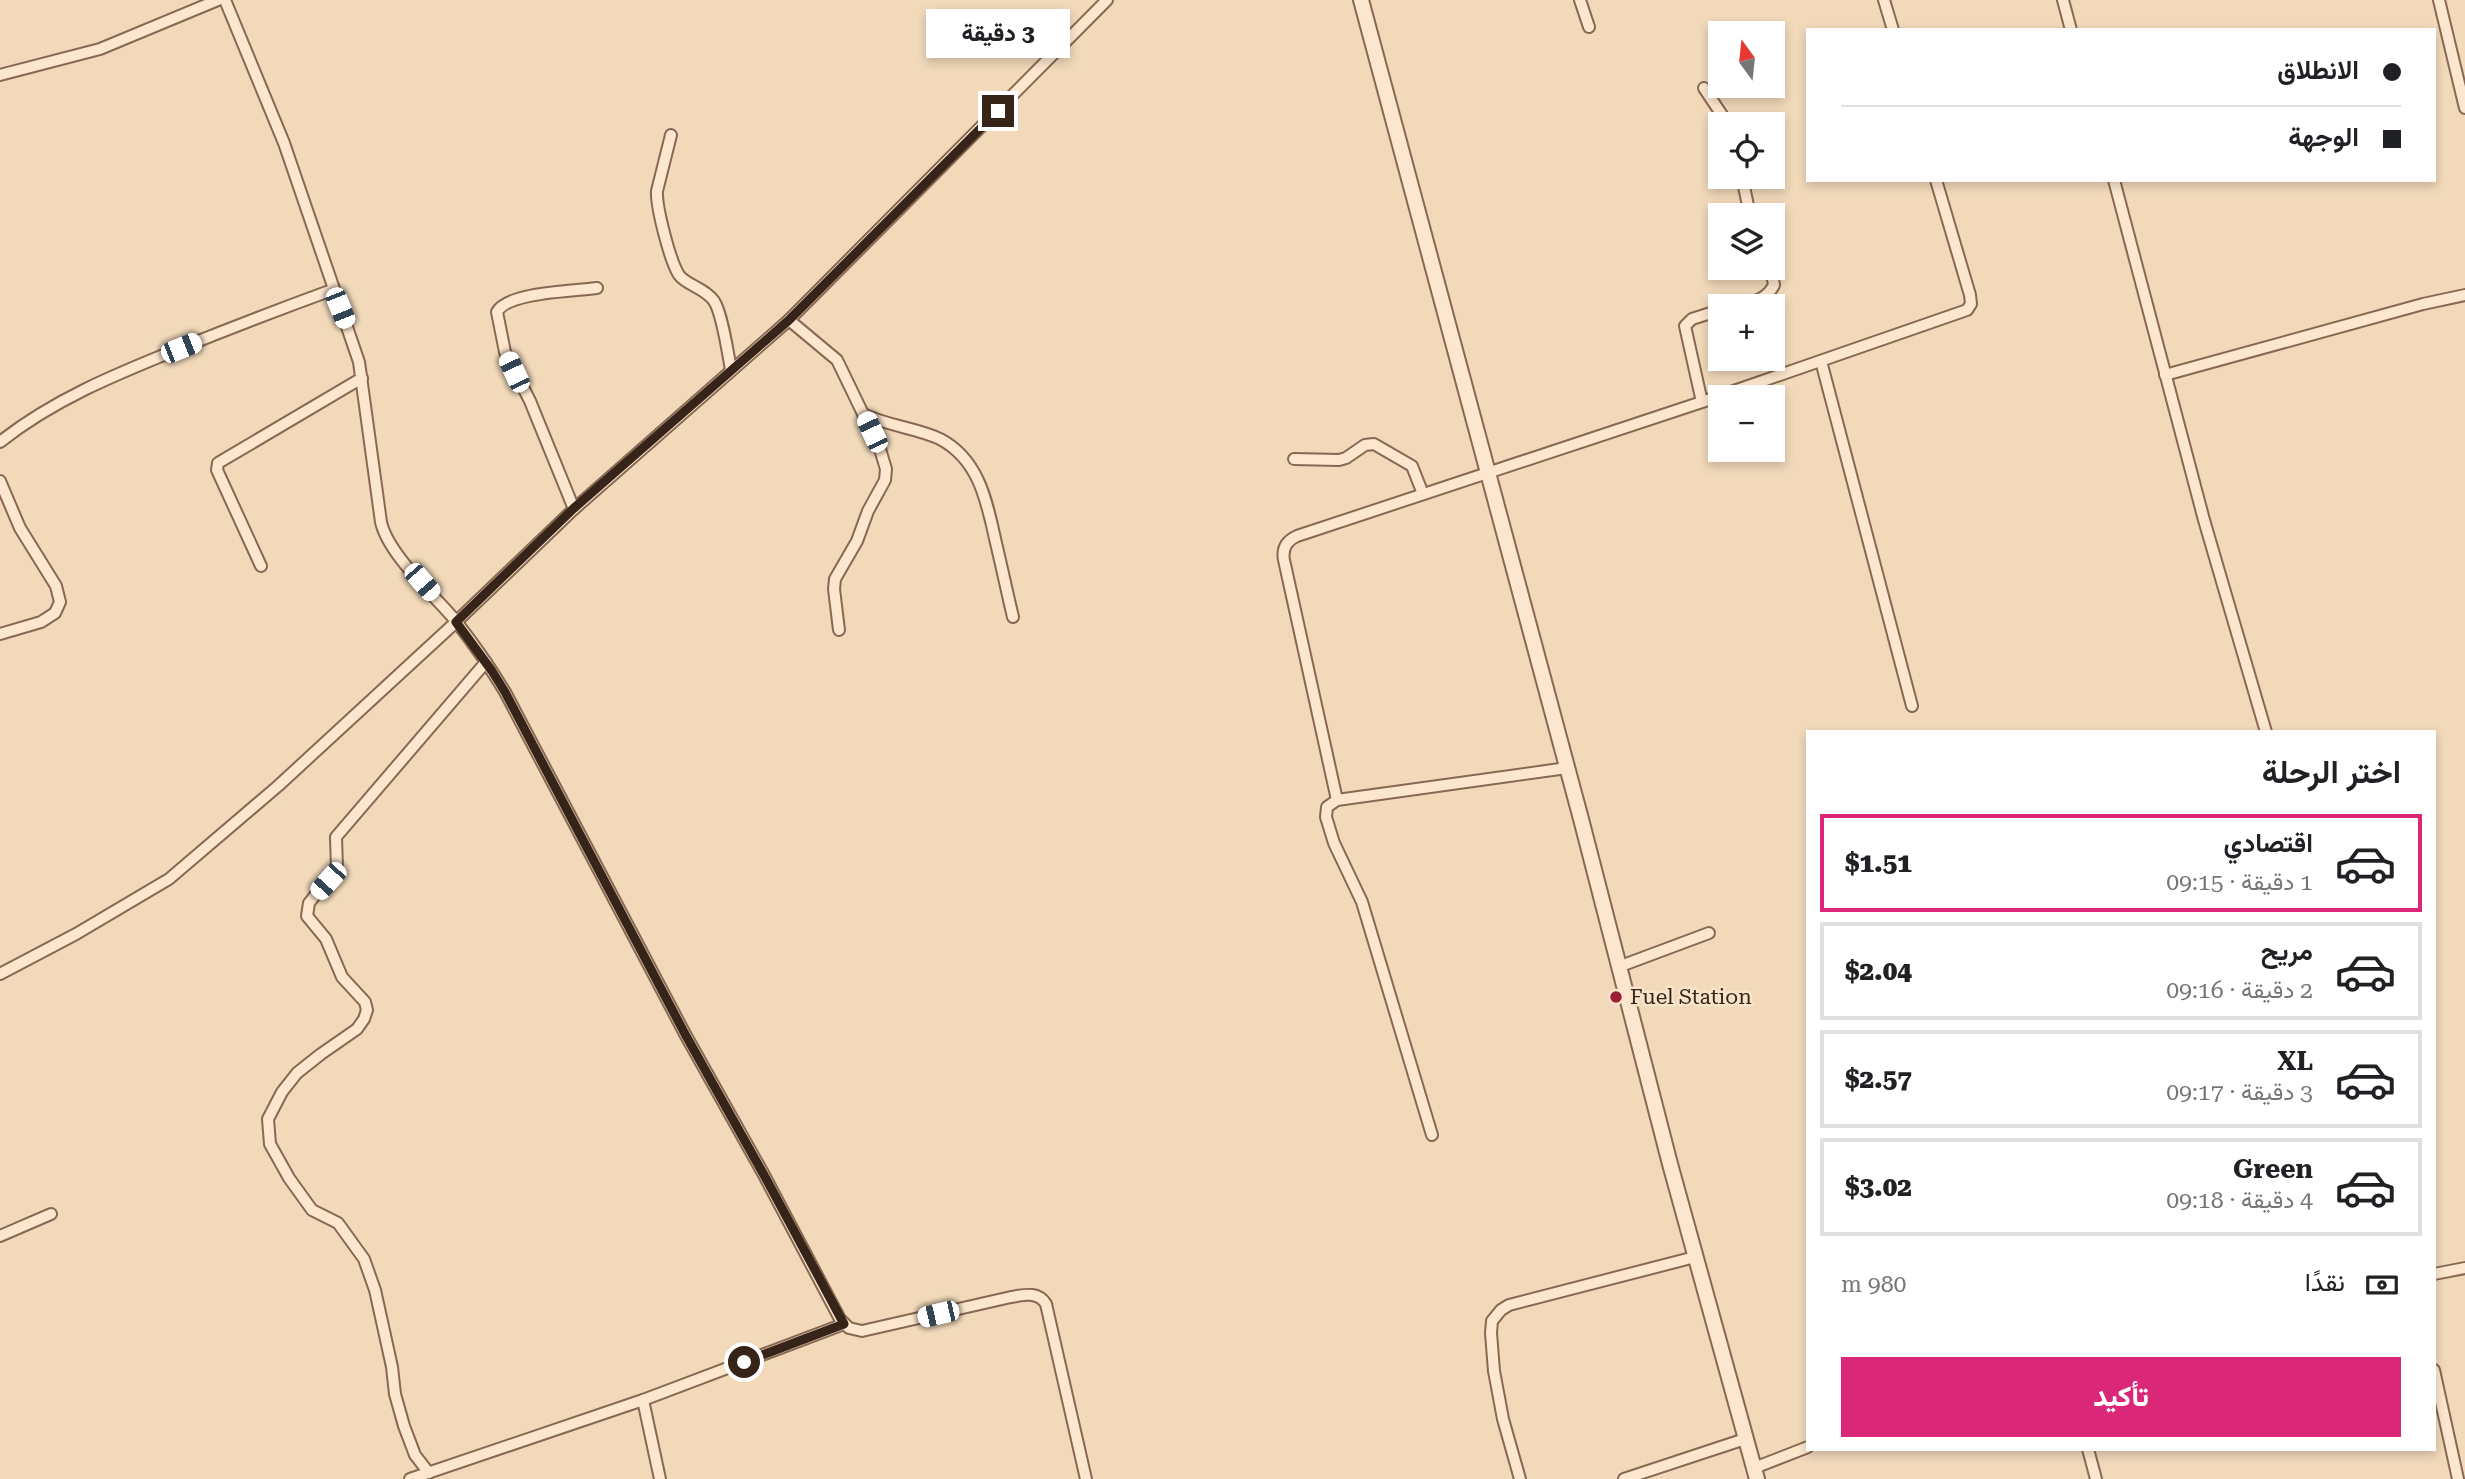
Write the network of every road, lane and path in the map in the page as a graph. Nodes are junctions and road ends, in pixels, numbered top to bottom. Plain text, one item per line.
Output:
1 (218, 0) edge
2 (225, 0) edge
3 (1107, 0) edge
4 (1361, 0) edge
5 (1580, 0) edge
6 (1884, 0) edge
7 (2063, 0) edge
8 (2439, 0) edge
9 (1589, 27) dead end
10 (1892, 28) edge
11 (2070, 28) edge
12 (0, 75) edge
13 (2462, 83) edge
14 (1703, 88) dead end
15 (2465, 108) edge
16 (1720, 112) edge
17 (671, 135) dead end
18 (1937, 182) edge
19 (2116, 182) edge
20 (597, 288) dead end
21 (332, 290) junction
22 (2465, 295) edge
23 (1708, 313) edge
24 (789, 320) junction
25 (1821, 361) junction
26 (732, 369) junction
27 (2165, 375) junction
28 (362, 378) junction
29 (1702, 402) junction
30 (863, 414) junction
31 (0, 442) edge
32 (1294, 459) dead end
33 (1487, 473) junction
34 (0, 481) edge
35 (1423, 494) junction
36 (573, 509) junction
37 (261, 566) dead end
38 (1013, 617) dead end
39 (456, 622) junction
40 (839, 629) dead end
41 (0, 634) edge
42 (486, 662) junction
43 (1912, 706) dead end
44 (2265, 730) edge
45 (1567, 768) junction
46 (1336, 800) junction
47 (1709, 933) dead end
48 (1618, 967) junction
49 (0, 974) edge
50 (1432, 1135) dead end
51 (51, 1214) dead end
52 (0, 1237) edge
53 (1695, 1258) junction
54 (2465, 1268) edge
55 (2436, 1274) edge
56 (844, 1324) junction
57 (2436, 1379) edge
58 (643, 1399) junction
59 (1745, 1438) junction
60 (1806, 1448) edge
61 (2089, 1451) edge
62 (429, 1473) junction
63 (1755, 1474) edge
64 (410, 1479) edge
65 (660, 1479) edge
66 (1086, 1479) edge
67 (1520, 1479) edge
68 (1624, 1479) edge
69 (2096, 1479) edge
70 (2458, 1479) edge

1 - 12 street
2 - 21 street
3 - 24 street
4 - 33 street
5 - 9 street
6 - 10 street
7 - 11 street
8 - 13 street
13 - 15 street
14 - 16 street
17 - 26 street
18 - 25 street
19 - 27 street
20 - 36 street
21 - 28 street
21 - 31 street
22 - 27 street
23 - 29 street
24 - 26 street
24 - 30 street
25 - 29 street
25 - 43 street
26 - 36 street
27 - 44 street
28 - 37 street
28 - 39 street
29 - 33 street
30 - 38 street
30 - 40 street
32 - 35 street
33 - 35 street
33 - 45 street
34 - 41 street
35 - 46 street
36 - 39 street
39 - 42 street
39 - 49 street
42 - 56 street
42 - 62 street
45 - 46 street
45 - 48 street
46 - 50 street
47 - 48 street
48 - 53 street
51 - 52 street
53 - 59 street
53 - 67 street
54 - 55 street
56 - 58 street
56 - 66 street
57 - 70 street
58 - 62 street
58 - 65 street
59 - 63 street
59 - 68 street
60 - 63 street
61 - 69 street
62 - 64 street

